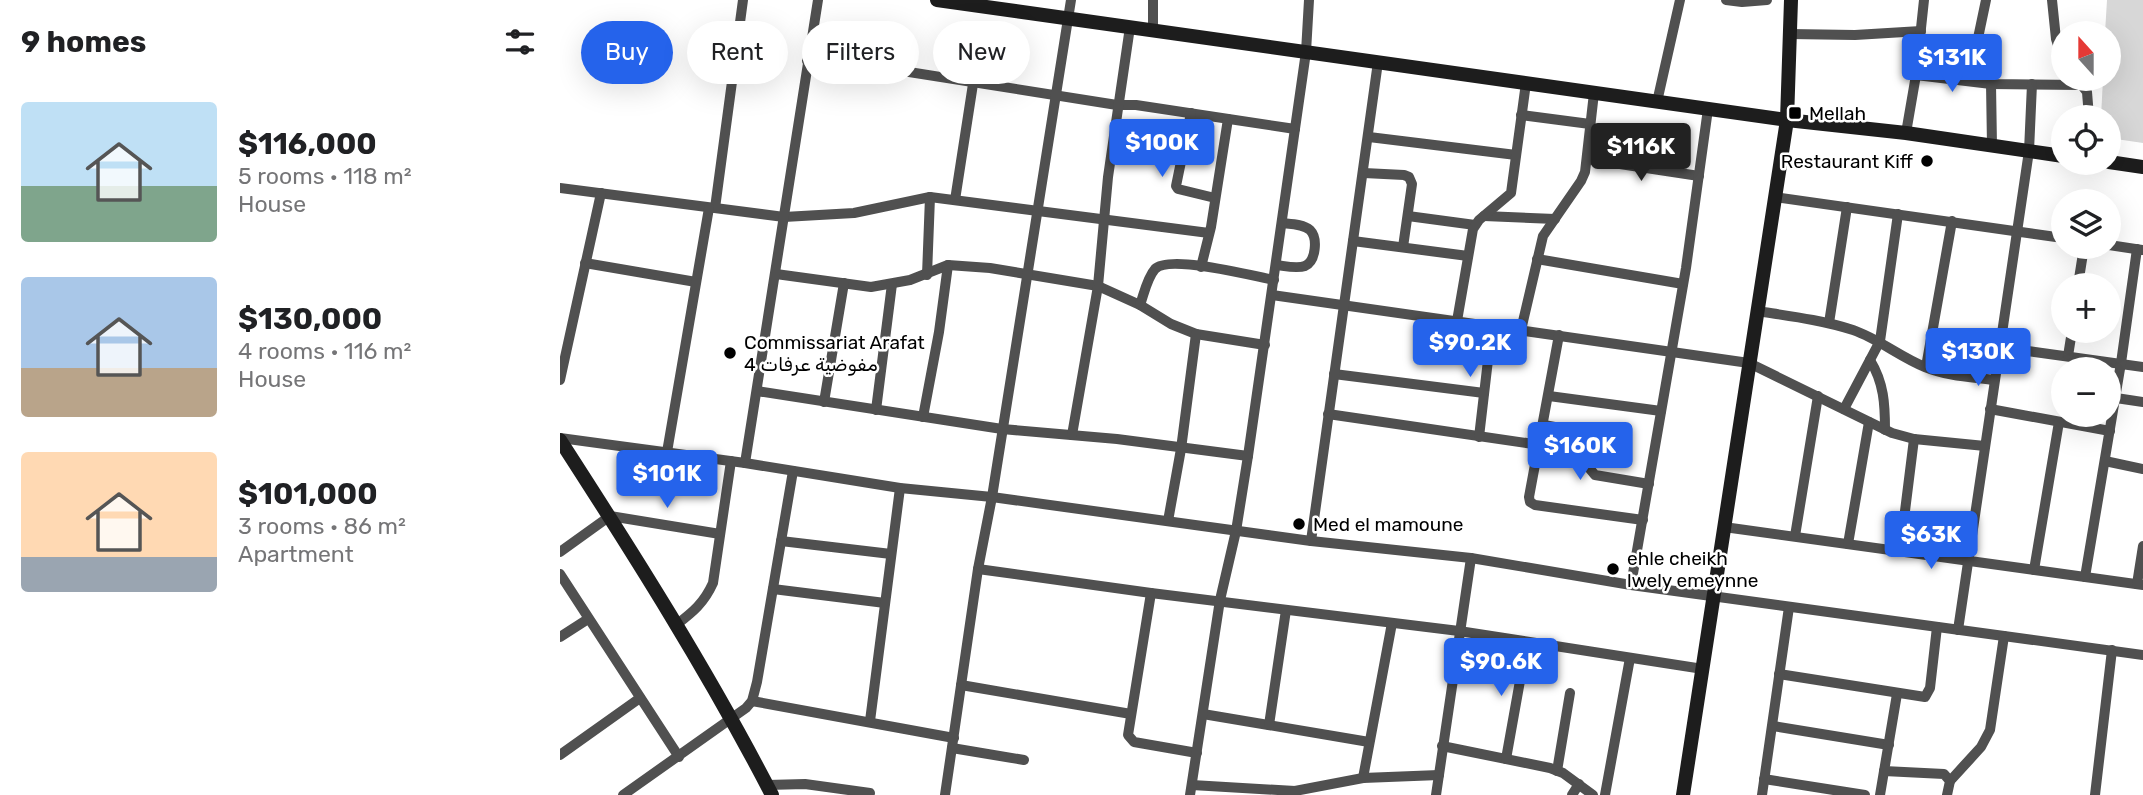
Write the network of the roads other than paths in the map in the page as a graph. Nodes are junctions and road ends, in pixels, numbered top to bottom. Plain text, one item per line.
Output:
1 (743, 0) edge
2 (818, 0) edge
3 (937, 0) edge
4 (1071, 0) edge
5 (1153, 0) edge
6 (1309, 0) edge
7 (1680, 0) edge
8 (1726, 0) edge
9 (1767, 0) edge
10 (1791, 0) edge
11 (1924, 0) edge
12 (1986, 0) edge
13 (2052, 0) edge
14 (1012, 5) edge
15 (1068, 18) junction
16 (814, 21) edge
17 (2054, 21) edge
18 (1130, 27) junction
19 (1153, 30) junction
20 (1921, 31) junction
21 (1790, 34) junction
22 (1306, 52) junction
23 (1378, 62) junction
24 (1916, 75) junction
25 (1969, 81) junction
26 (1525, 83) junction
27 (2051, 83) edge
28 (804, 84) edge
29 (973, 84) joint
30 (1991, 84) junction
31 (2032, 84) junction
32 (1594, 93) junction
33 (1055, 95) junction
34 (1657, 102) junction
35 (1117, 105) junction
36 (1708, 109) junction
37 (1191, 114) junction
38 (1521, 115) junction
39 (1228, 119) junction
40 (1787, 120) junction
41 (1590, 124) junction
42 (1295, 129) junction
43 (1906, 133) junction
44 (1369, 136) junction
45 (1992, 146) junction
46 (2029, 151) junction
47 (2051, 154) edge
48 (1516, 155) junction
49 (1587, 159) junction
50 (2121, 163) edge
51 (2143, 167) edge
52 (1364, 173) junction
53 (1699, 176) junction
54 (560, 188) edge
55 (601, 193) junction
56 (930, 197) junction
57 (1775, 197) junction
58 (1215, 198) junction
59 (955, 200) junction
60 (1847, 206) junction
61 (712, 208) junction
62 (1037, 210) junction
63 (1898, 214) junction
64 (1408, 216) junction
65 (1484, 216) junction
66 (784, 217) junction
67 (1103, 219) junction
68 (1555, 219) junction
69 (1952, 221) junction
70 (1282, 223) junction
71 (1475, 225) junction
72 (2017, 231) junction
73 (1209, 233) junction
74 (2051, 236) edge
75 (1353, 241) junction
76 (1403, 247) junction
77 (2121, 247) edge
78 (2140, 249) edge
79 (1468, 256) junction
80 (1537, 259) junction
81 (585, 263) junction
82 (948, 265) junction
83 (1276, 265) junction
84 (1201, 267) junction
85 (776, 274) junction
86 (927, 275) junction
87 (1026, 276) junction
88 (1274, 280) junction
89 (696, 282) junction
90 (844, 283) junction
91 (892, 284) junction
92 (1683, 284) junction
93 (1098, 286) junction
94 (1272, 295) junction
95 (1140, 305) junction
96 (1343, 305) junction
97 (1757, 310) junction
98 (1457, 321) junction
99 (1829, 323) junction
100 (1492, 326) junction
101 (1521, 330) junction
102 (1196, 334) junction
103 (1559, 335) junction
104 (1880, 341) junction
105 (2070, 343) edge
106 (1265, 345) junction
107 (1999, 347) junction
108 (1672, 352) junction
109 (2068, 356) junction
110 (2076, 357) edge
111 (1870, 360) junction
112 (1749, 363) junction
113 (2121, 363) joint
114 (2143, 367) edge
115 (1926, 368) junction
116 (1334, 374) junction
117 (560, 380) edge
118 (1994, 380) junction
119 (757, 391) junction
120 (1484, 393) junction
121 (1549, 396) junction
122 (1818, 396) junction
123 (2121, 399) edge
124 (824, 402) junction
125 (2143, 402) edge
126 (1844, 409) junction
127 (1990, 409) junction
128 (876, 410) junction
129 (1661, 411) junction
130 (1328, 415) junction
131 (923, 417) junction
132 (2051, 420) edge
133 (1869, 422) junction
134 (1544, 425) junction
135 (2058, 427) edge
136 (2087, 427) edge
137 (2111, 427) edge
138 (1002, 429) junction
139 (1885, 430) junction
140 (2110, 431) junction
141 (1072, 435) junction
142 (1479, 437) junction
143 (560, 439) edge
144 (1914, 439) junction
145 (1540, 444) junction
146 (1985, 446) junction
147 (1181, 449) junction
148 (667, 452) junction
149 (1248, 456) junction
150 (731, 461) junction
151 (2105, 461) junction
152 (746, 463) junction
153 (2143, 469) edge
154 (793, 471) junction
155 (1649, 484) junction
156 (900, 488) junction
157 (992, 497) junction
158 (610, 516) junction
159 (1643, 520) junction
160 (1168, 521) junction
161 (1724, 527) junction
162 (1236, 531) junction
163 (720, 534) junction
164 (1795, 536) junction
165 (781, 541) junction
166 (1311, 541) junction
167 (1848, 544) junction
168 (2143, 546) edge
169 (1900, 551) junction
170 (560, 552) edge
171 (891, 554) junction
172 (1471, 558) junction
173 (1968, 561) junction
174 (978, 569) junction
175 (2034, 570) junction
176 (560, 575) edge
177 (2085, 577) junction
178 (1631, 585) junction
179 (2140, 585) edge
180 (773, 589) junction
181 (1152, 593) junction
182 (1714, 596) junction
183 (1220, 600) junction
184 (885, 603) junction
185 (1789, 607) junction
186 (1286, 610) junction
187 (589, 619) junction
188 (1392, 623) junction
189 (676, 625) junction
190 (1937, 627) junction
191 (1958, 630) junction
192 (1460, 631) junction
193 (2004, 636) junction
194 (560, 637) edge
195 (1527, 642) junction
196 (2112, 650) junction
197 (2143, 655) edge
198 (1630, 659) junction
199 (1703, 669) junction
200 (1779, 674) junction
201 (961, 685) junction
202 (1570, 693) dead end
203 (1897, 694) junction
204 (640, 698) junction
205 (752, 701) junction
206 (1131, 714) junction
207 (1203, 714) junction
208 (732, 717) junction
209 (870, 722) junction
210 (1269, 725) junction
211 (1773, 726) junction
212 (1369, 742) junction
213 (953, 743) junction
214 (1889, 745) junction
215 (1442, 746) junction
216 (1197, 753) junction
217 (560, 755) edge
218 (680, 757) junction
219 (1506, 759) junction
220 (1024, 760) dead end
221 (1557, 771) junction
222 (1884, 771) junction
223 (1439, 775) junction
224 (1363, 778) junction
225 (1764, 779) junction
226 (1950, 780) junction
227 (1579, 784) junction
228 (770, 790) edge
229 (1191, 790) edge
230 (1258, 792) edge
231 (870, 793) dead end
232 (624, 795) edge
233 (945, 795) edge
234 (1436, 795) edge
235 (1572, 795) edge
236 (1593, 795) edge
237 (1605, 795) edge
238 (1683, 795) edge
239 (1762, 795) edge
240 (1865, 795) edge
241 (1880, 795) edge
242 (1947, 795) edge
243 (2095, 795) edge

1 - 61 street
2 - 16 street
3 - 14 street
4 - 15 street
5 - 19 street
6 - 22 street
7 - 34 street
8 - 9 street
10 - 21 street
11 - 20 street
12 - 25 street
13 - 17 street
14 - 15 street
15 - 18 street
15 - 33 street
18 - 19 street
18 - 35 street
19 - 22 street
20 - 21 street
20 - 24 street
21 - 40 street
22 - 23 street
22 - 42 street
23 - 26 street
23 - 44 street
24 - 25 street
24 - 43 street
25 - 30 street
26 - 32 street
26 - 38 street
27 - 31 street
28 - 66 street
29 - 33 street
29 - 59 street
30 - 31 street
30 - 45 street
31 - 46 street
32 - 34 street
32 - 41 street
33 - 35 street
33 - 62 street
34 - 36 street
35 - 37 street
35 - 67 street
36 - 40 street
36 - 53 street
37 - 39 street
37 - 58 street
38 - 41 street
38 - 48 street
39 - 42 street
39 - 58 street
40 - 43 street
40 - 57 street
41 - 49 street
42 - 70 street
43 - 45 street
44 - 48 street
44 - 52 street
45 - 46 street
46 - 47 street
46 - 72 street
48 - 65 street
49 - 53 street
49 - 68 street
50 - 51 street
52 - 64 street
52 - 75 street
53 - 92 street
54 - 55 street
55 - 61 street
55 - 81 street
56 - 59 street
56 - 66 street
56 - 86 street
57 - 60 street
57 - 97 street
58 - 73 street
59 - 62 street
60 - 63 street
60 - 99 street
61 - 66 street
61 - 89 street
62 - 67 street
62 - 87 street
63 - 69 street
63 - 104 street
64 - 71 street
64 - 76 street
65 - 68 street
65 - 71 street
66 - 85 street
67 - 73 street
67 - 93 street
68 - 80 street
69 - 72 street
69 - 115 street
70 - 83 street
70 - 83 street
71 - 79 street
72 - 74 street
72 - 107 street
73 - 84 street
75 - 76 street
75 - 96 street
76 - 79 street
77 - 78 street
78 - 113 street
79 - 98 street
80 - 92 street
80 - 101 street
81 - 89 street
81 - 117 street
82 - 86 street
82 - 87 street
82 - 131 street
83 - 88 street
84 - 88 street
84 - 95 street
85 - 90 street
85 - 119 street
86 - 91 street
87 - 93 street
87 - 138 street
88 - 94 street
89 - 148 street
90 - 91 street
90 - 124 street
91 - 128 street
92 - 108 street
93 - 95 street
93 - 141 street
94 - 96 street
94 - 106 street
95 - 102 street
96 - 98 street
96 - 116 street
97 - 99 street
97 - 112 street
98 - 100 street
99 - 104 street
100 - 101 street
100 - 120 street
101 - 103 street
102 - 106 street
102 - 147 street
103 - 108 street
103 - 121 street
104 - 111 street
104 - 115 street
105 - 109 street
106 - 149 street
107 - 109 street
107 - 118 street
108 - 112 street
108 - 129 street
109 - 110 street
111 - 126 street
111 - 139 street
112 - 122 street
112 - 161 street
113 - 114 street
115 - 118 street
116 - 120 street
116 - 130 street
118 - 127 street
119 - 124 street
119 - 152 street
120 - 142 street
121 - 129 street
121 - 134 street
122 - 126 street
122 - 164 street
123 - 125 street
124 - 128 street
126 - 133 street
127 - 132 street
127 - 146 street
128 - 131 street
129 - 155 street
130 - 142 street
130 - 166 street
131 - 138 street
133 - 139 street
133 - 167 street
134 - 145 street
134 - 155 street
135 - 175 street
136 - 140 street
137 - 140 street
138 - 141 street
138 - 157 street
139 - 144 street
140 - 151 street
141 - 147 street
142 - 145 street
143 - 148 street
143 - 158 street
144 - 146 street
144 - 169 street
145 - 159 street
146 - 173 street
147 - 149 street
147 - 160 street
148 - 150 street
149 - 162 street
150 - 152 street
150 - 163 street
151 - 153 street
151 - 177 street
152 - 154 street
154 - 156 street
154 - 165 street
155 - 159 street
156 - 157 street
156 - 171 street
157 - 160 street
157 - 174 street
158 - 163 street
158 - 170 street
158 - 189 street
159 - 178 street
160 - 162 street
161 - 164 street
161 - 182 street
162 - 166 street
162 - 183 street
163 - 189 street
164 - 167 street
165 - 171 street
165 - 180 street
166 - 172 street
167 - 169 street
168 - 179 street
169 - 173 street
171 - 184 street
172 - 178 street
172 - 192 street
173 - 175 street
173 - 191 street
174 - 181 street
174 - 201 street
175 - 177 street
176 - 187 street
177 - 179 street
178 - 182 street
180 - 184 street
180 - 205 street
181 - 183 street
181 - 206 street
182 - 185 street
182 - 199 street
183 - 186 street
183 - 207 street
184 - 209 street
185 - 190 street
185 - 200 street
186 - 188 street
186 - 210 street
187 - 194 street
187 - 204 street
188 - 192 street
188 - 212 street
189 - 208 street
190 - 191 street
190 - 203 street
191 - 193 street
192 - 195 street
192 - 215 street
193 - 196 street
193 - 226 street
195 - 198 street
195 - 219 street
196 - 197 street
196 - 243 street
198 - 199 street
198 - 237 street
199 - 238 street
200 - 203 street
200 - 211 street
201 - 206 street
201 - 213 street
202 - 221 street
203 - 214 street
204 - 217 street
204 - 218 street
205 - 208 street
205 - 209 street
206 - 216 street
207 - 210 street
207 - 216 street
208 - 218 street
208 - 228 street
209 - 213 street
210 - 212 street
211 - 214 street
211 - 225 street
212 - 224 street
213 - 220 street
213 - 233 street
214 - 222 street
215 - 219 street
215 - 223 street
216 - 229 street
218 - 232 street
219 - 221 street
221 - 227 street
222 - 226 street
222 - 241 street
223 - 224 street
223 - 234 street
224 - 230 street
225 - 239 street
225 - 240 street
226 - 242 street
227 - 235 street
227 - 236 street
228 - 231 street
229 - 230 street

